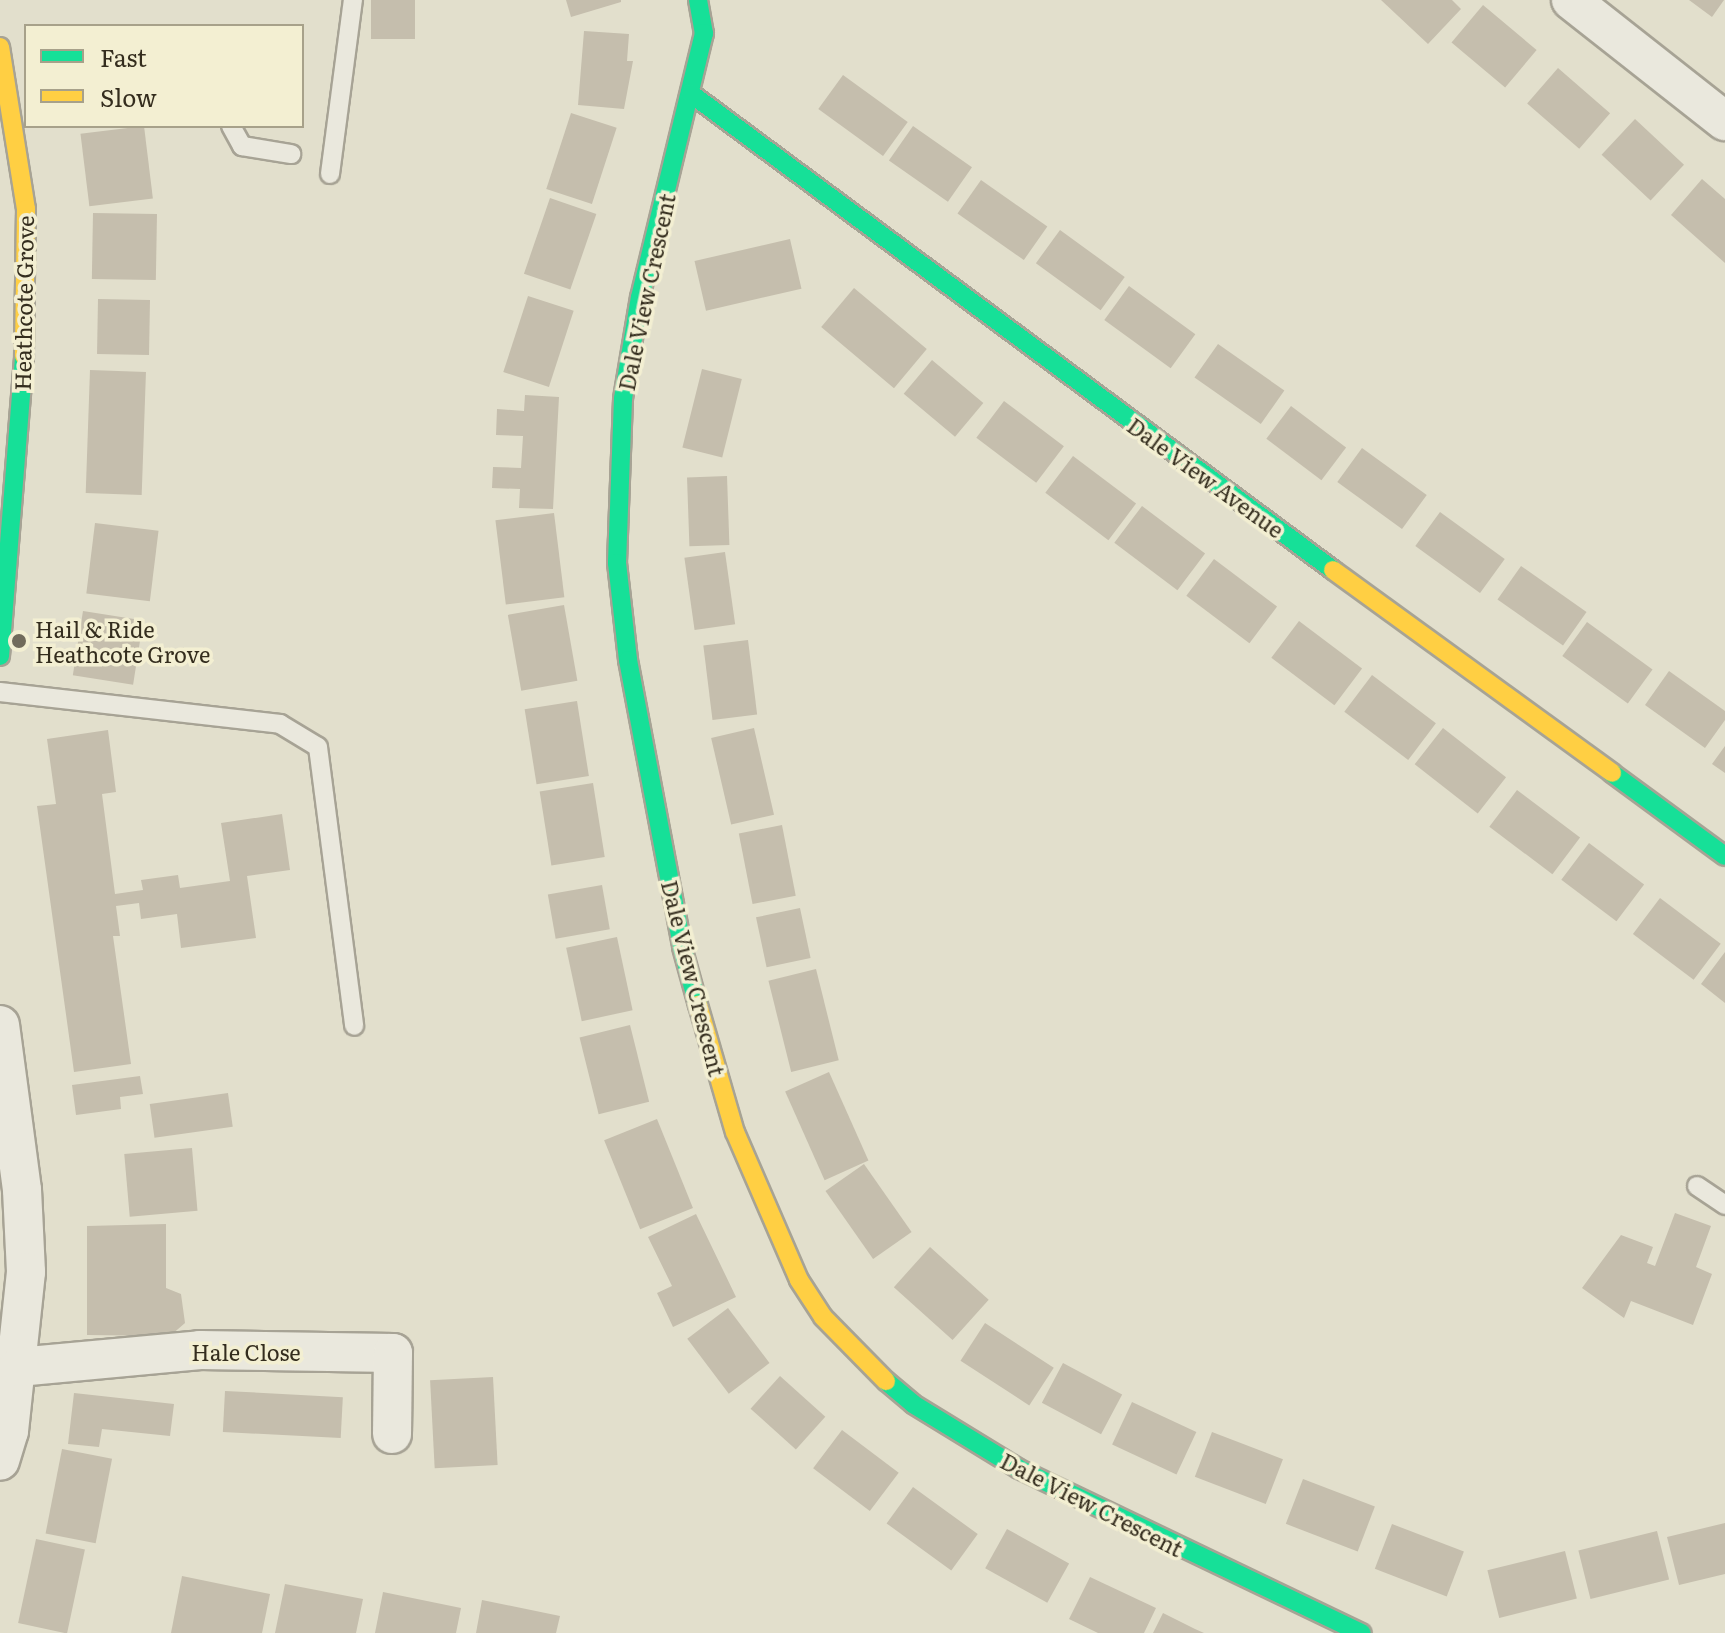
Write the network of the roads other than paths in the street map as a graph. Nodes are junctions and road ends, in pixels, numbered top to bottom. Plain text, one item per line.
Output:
1 (353, 0) edge
2 (698, 0) edge
3 (1571, 0) edge
4 (0, 47) edge
5 (690, 93) junction
6 (1725, 121) edge
7 (19, 124) edge
8 (232, 128) edge
9 (291, 154) dead end
10 (330, 174) dead end
11 (0, 656) edge
12 (0, 692) edge
13 (1725, 856) edge
14 (0, 1025) edge
15 (354, 1026) dead end
16 (1697, 1186) dead end
17 (1725, 1205) edge
18 (18, 1367) junction
19 (392, 1434) dead end
20 (0, 1461) edge
21 (1362, 1633) edge

1 - 10 lane
2 - 5 street, Dale View Crescent
3 - 6 street
4 - 7 street, Heathcote Grove
5 - 13 street, Dale View Avenue
5 - 21 street, Dale View Crescent
7 - 11 street, Heathcote Grove
8 - 9 lane
12 - 15 lane
14 - 18 street
16 - 17 lane
18 - 19 street, Hale Close
18 - 20 street

